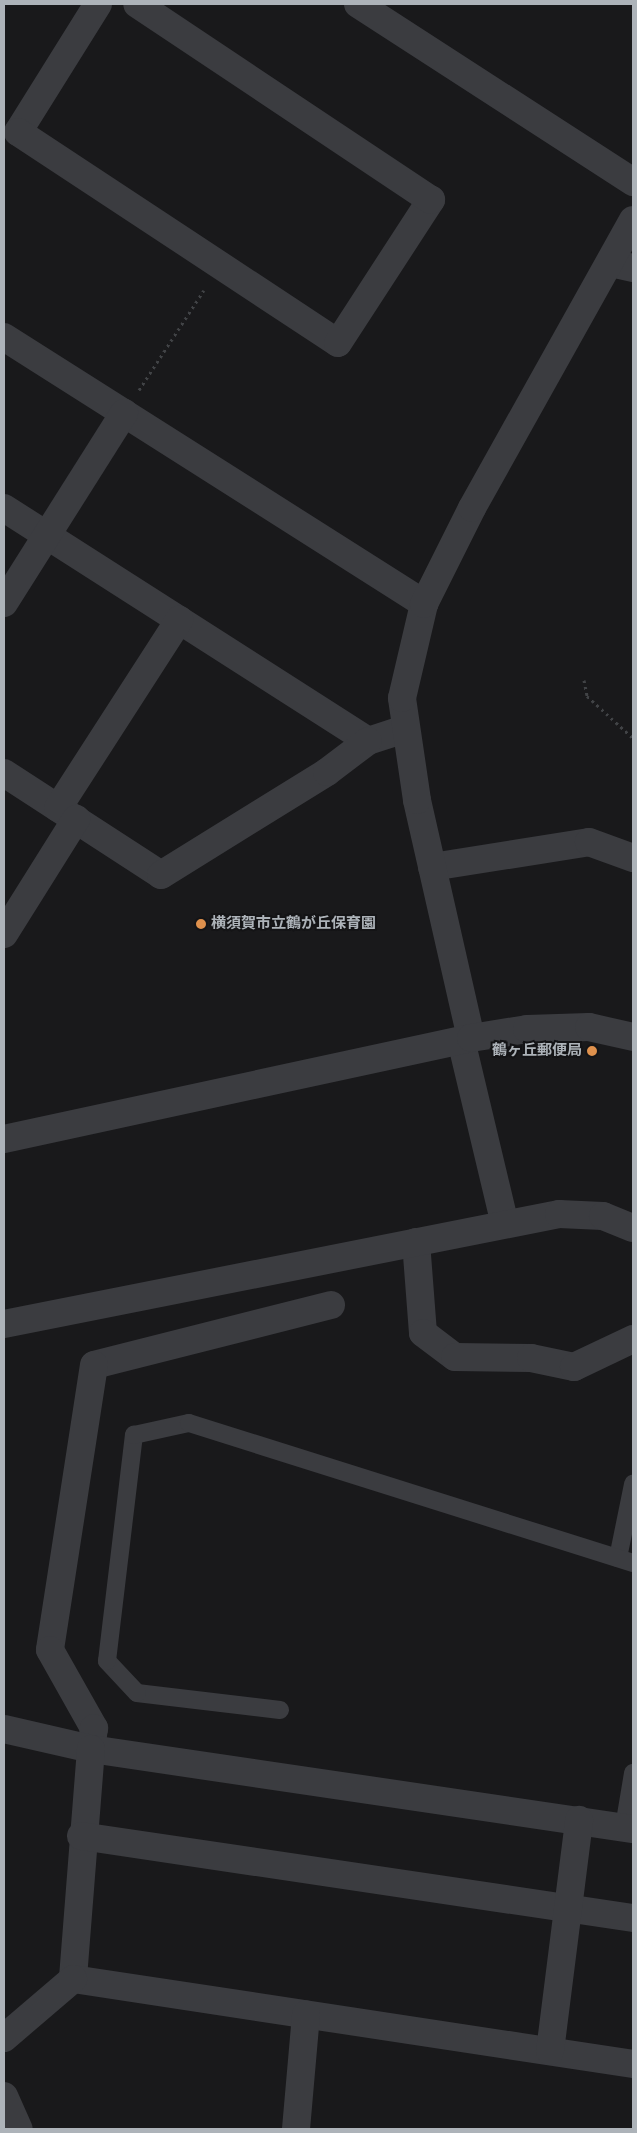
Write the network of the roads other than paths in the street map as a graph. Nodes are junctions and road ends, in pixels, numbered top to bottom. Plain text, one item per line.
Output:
1 (98, 4) edge
2 (137, 4) edge
3 (358, 4) edge
4 (633, 182) edge
5 (633, 220) edge
6 (622, 266) edge
7 (4, 337) edge
8 (124, 414) junction
9 (4, 508) edge
10 (45, 535) junction
11 (4, 603) edge
12 (424, 604) junction
13 (179, 620) junction
14 (406, 729) junction
15 (368, 741) junction
16 (4, 774) edge
17 (67, 814) junction
18 (633, 858) edge
19 (432, 867) junction
20 (4, 934) edge
21 (633, 1037) edge
22 (466, 1039) junction
23 (4, 1139) edge
24 (505, 1224) junction
25 (633, 1228) edge
26 (416, 1242) junction
27 (331, 1305) dead end
28 (4, 1324) edge
29 (633, 1339) edge
30 (633, 1484) edge
31 (626, 1561) edge
32 (280, 1710) dead end
33 (4, 1729) edge
34 (91, 1749) junction
35 (633, 1773) edge
36 (580, 1820) junction
37 (629, 1828) edge
38 (81, 1836) junction
39 (568, 1908) junction
40 (633, 1918) edge
41 (73, 1979) junction
42 (306, 2014) junction
43 (4, 2038) edge
44 (550, 2051) junction
45 (633, 2064) edge
46 (4, 2096) edge
47 (19, 2129) edge
48 (296, 2129) edge

1 - 2 street
3 - 4 street
5 - 6 street
6 - 12 street
7 - 8 street
8 - 10 street
8 - 12 street
9 - 10 street
10 - 11 street
10 - 13 street
12 - 14 street
13 - 15 street
13 - 17 street
14 - 15 street
14 - 19 street
15 - 17 street
16 - 17 street
17 - 20 street
18 - 19 street
19 - 22 street
21 - 22 street
22 - 23 street
22 - 24 street
24 - 25 street
24 - 26 street
26 - 28 street
26 - 29 street
27 - 34 street
30 - 31 lane
31 - 32 lane
33 - 34 street
34 - 36 street
34 - 38 street
35 - 37 lane
36 - 37 street
36 - 39 street
38 - 39 street
38 - 41 street
39 - 40 street
39 - 44 street
41 - 42 street
41 - 43 street
42 - 44 street
42 - 48 street
44 - 45 street
46 - 47 street

